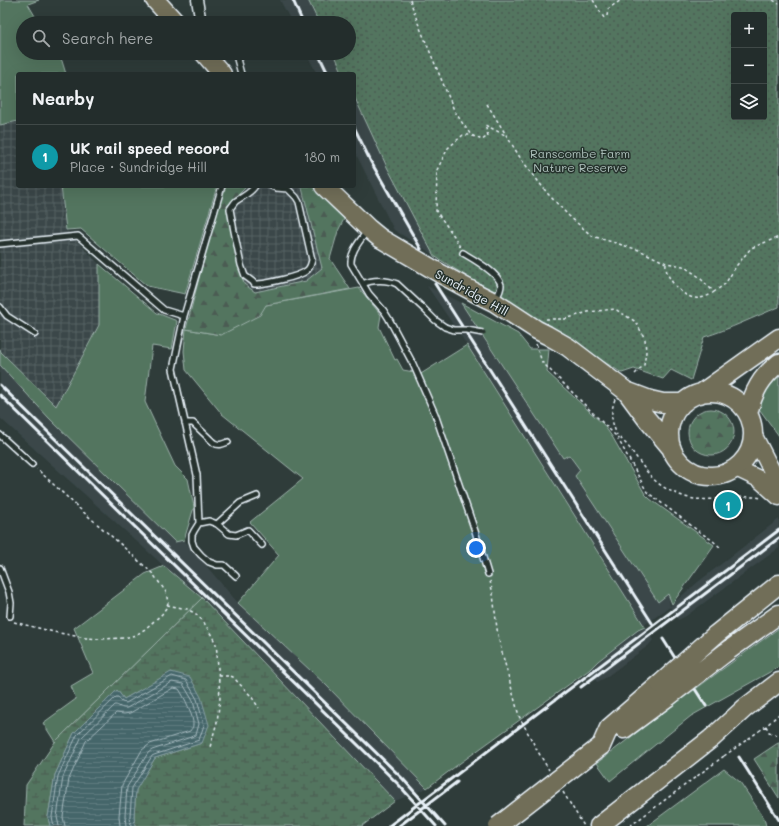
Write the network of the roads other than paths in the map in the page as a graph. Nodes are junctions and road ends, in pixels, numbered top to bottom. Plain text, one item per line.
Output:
1 (155, 0) edge
2 (197, 0) edge
3 (170, 16) edge
4 (200, 16) edge
5 (211, 60) edge
6 (237, 60) edge
7 (220, 72) edge
8 (240, 72) edge
9 (221, 188) edge
10 (254, 188) edge
11 (276, 188) edge
12 (326, 188) edge
13 (374, 234) junction
14 (0, 244) edge
15 (463, 253) road end
16 (363, 284) junction
17 (494, 302) junction
18 (0, 307) edge
19 (184, 316) junction
20 (483, 333) dead end
21 (35, 334) dead end
22 (779, 338) edge
23 (779, 363) edge
24 (625, 388) junction
25 (700, 394) junction
26 (683, 403) junction
27 (748, 414) junction
28 (185, 423) junction
29 (753, 434) junction
30 (0, 435) edge
31 (228, 442) dead end
32 (672, 449) junction
33 (32, 464) road end
34 (736, 468) junction
35 (779, 489) edge
36 (257, 496) dead end
37 (779, 497) edge
38 (199, 523) junction
39 (217, 524) junction
40 (262, 545) dead end
41 (0, 568) edge
42 (488, 574) road end
43 (236, 576) dead end
44 (779, 584) edge
45 (779, 614) edge
46 (10, 616) road end
47 (779, 682) edge
48 (665, 690) junction
49 (779, 696) edge
50 (755, 720) junction
51 (498, 826) edge
52 (599, 826) edge

1 - 3 highway
2 - 4 street
5 - 7 highway
6 - 8 lane
9 - 19 lane
10 - 11 lane
12 - 13 highway, Sundridge Hill
13 - 16 lane
13 - 17 highway, Sundridge Hill, bridge
14 - 19 lane
15 - 17 lane
16 - 20 lane, bridge
16 - 42 lane
17 - 24 highway, Sundridge Hill
18 - 21 lane
19 - 28 lane
22 - 25 highway
23 - 27 highway
24 - 26 highway, Sundridge Hill
24 - 32 highway, Sundridge Hill
25 - 26 highway
25 - 27 highway
26 - 32 highway
27 - 29 highway
28 - 31 lane
28 - 38 lane
29 - 34 highway
29 - 35 main road
30 - 33 lane
32 - 34 highway
34 - 37 main road
36 - 39 lane
38 - 39 lane
38 - 43 lane
39 - 40 lane
41 - 46 lane
44 - 48 highway, bridge
45 - 48 highway, bridge
47 - 50 highway
48 - 51 highway, bridge
49 - 50 highway
50 - 52 highway, bridge

